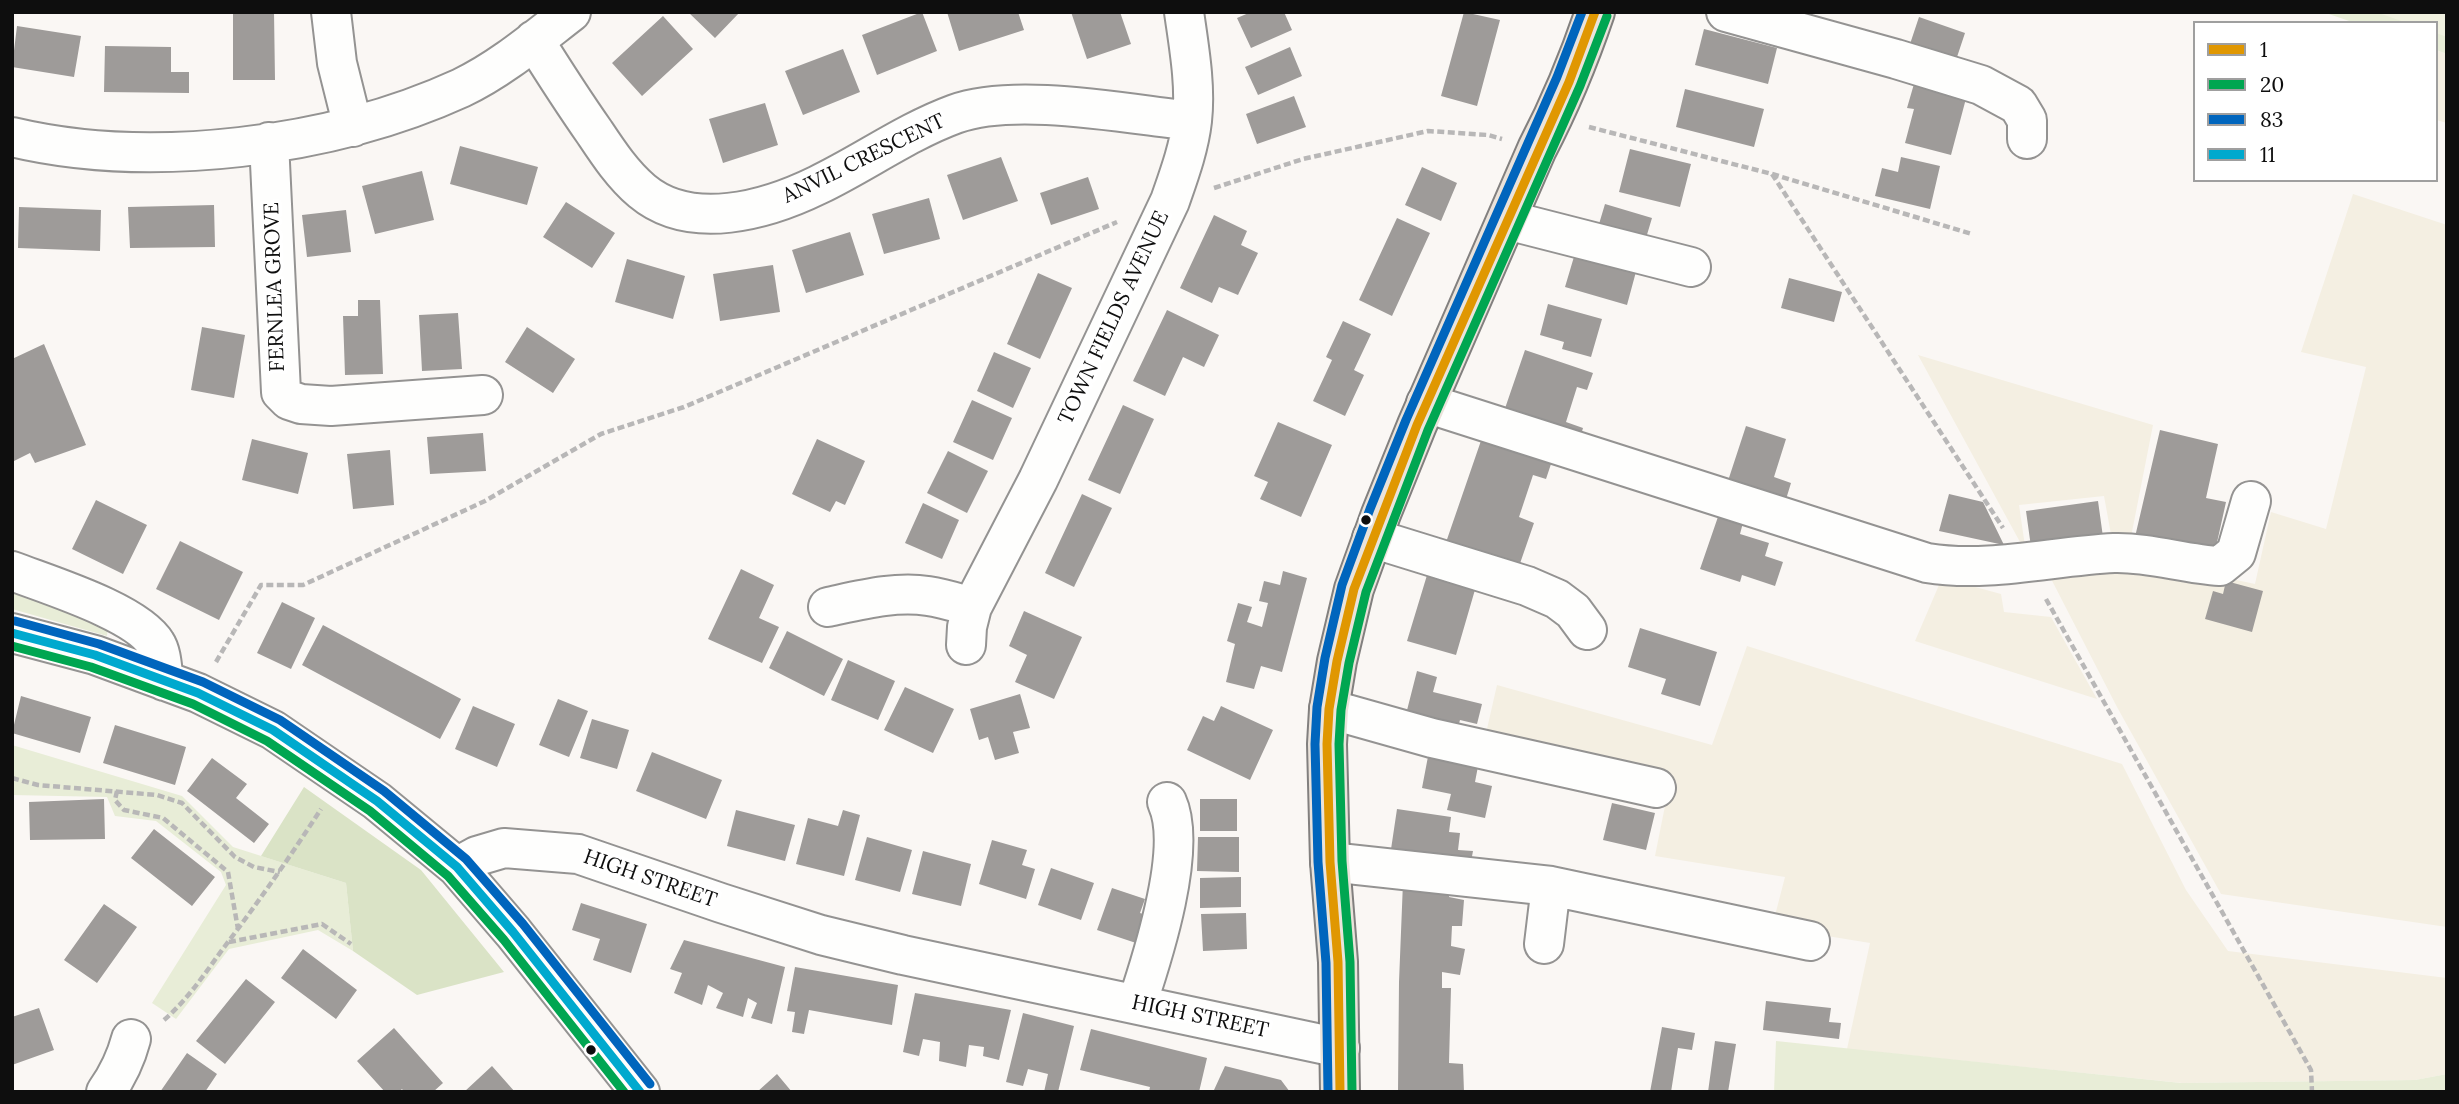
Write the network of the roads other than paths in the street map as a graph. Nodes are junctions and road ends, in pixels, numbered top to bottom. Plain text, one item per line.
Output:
1 (331, 12) edge
2 (571, 12) edge
3 (1184, 12) edge
4 (1595, 12) edge
5 (1726, 12) edge
6 (534, 40) junction
7 (1192, 121) junction
8 (353, 127) junction
9 (12, 137) edge
10 (2027, 139) dead end
11 (269, 142) junction
12 (1507, 220) junction
13 (1690, 267) dead end
14 (484, 395) dead end
15 (1426, 403) junction
16 (2251, 500) dead end
17 (1372, 538) junction
18 (12, 572) edge
19 (828, 607) dead end
20 (972, 607) junction
21 (1587, 630) dead end
22 (12, 633) edge
23 (966, 645) dead end
24 (181, 687) junction
25 (1329, 709) junction
26 (1656, 788) dead end
27 (1167, 802) dead end
28 (1330, 862) junction
29 (457, 867) junction
30 (1550, 886) junction
31 (1810, 941) dead end
32 (1544, 944) dead end
33 (1137, 1004) junction
34 (131, 1039) road end
35 (1340, 1048) junction
36 (106, 1092) edge
37 (640, 1092) edge
38 (1340, 1092) edge

1 - 8 street
2 - 6 street
3 - 7 street, TOWN FIELDS AVENUE
4 - 12 main road
5 - 10 street
6 - 7 street, ANVIL CRESCENT
6 - 8 street
7 - 20 street, TOWN FIELDS AVENUE
8 - 11 street
9 - 11 street
11 - 14 street, FERNLEA GROVE
12 - 13 street
12 - 15 main road
15 - 16 street
15 - 17 main road
17 - 21 street
17 - 25 main road
18 - 24 street
19 - 20 street
20 - 23 street, TOWN FIELDS AVENUE
22 - 24 street
24 - 29 street
25 - 26 street
25 - 28 main road
27 - 33 street
28 - 30 street
28 - 35 main road
29 - 33 street, HIGH STREET
29 - 37 street
30 - 31 street
30 - 32 street
33 - 35 street, HIGH STREET
34 - 36 street
35 - 38 main road

